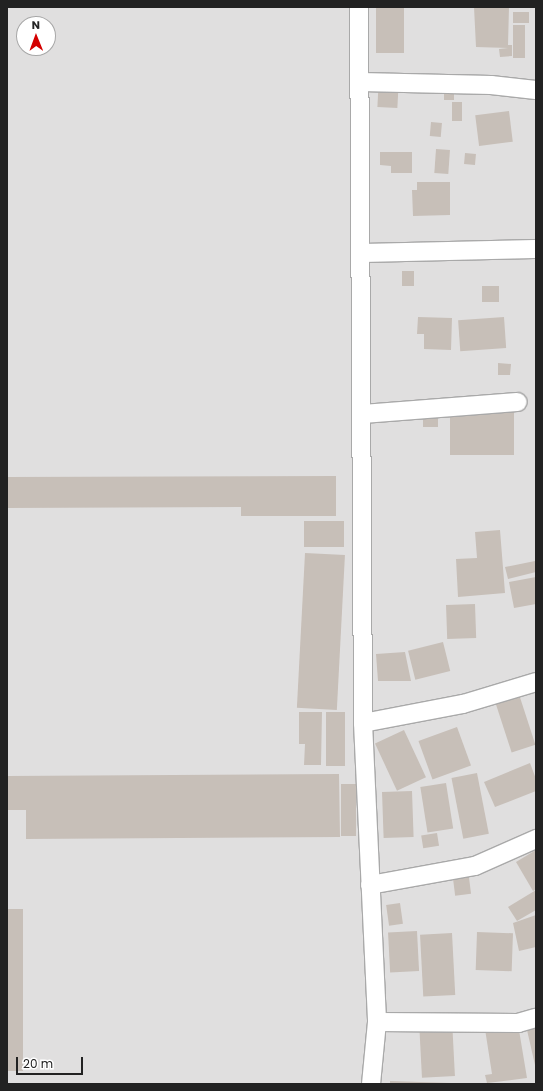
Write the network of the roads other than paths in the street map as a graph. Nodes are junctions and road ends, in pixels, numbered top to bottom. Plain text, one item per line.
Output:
1 (358, 7) edge
2 (361, 82) junction
3 (536, 90) edge
4 (536, 249) edge
5 (361, 253) junction
6 (518, 402) dead end
7 (362, 414) junction
8 (536, 682) edge
9 (363, 722) junction
10 (536, 839) edge
11 (370, 885) junction
12 (536, 1018) edge
13 (377, 1022) junction
14 (371, 1084) edge

1 - 2 street
2 - 3 street
2 - 5 street
4 - 5 street
5 - 7 street
6 - 7 street
7 - 9 street
8 - 9 street
9 - 11 street
10 - 11 street
11 - 13 street
12 - 13 street
13 - 14 street

